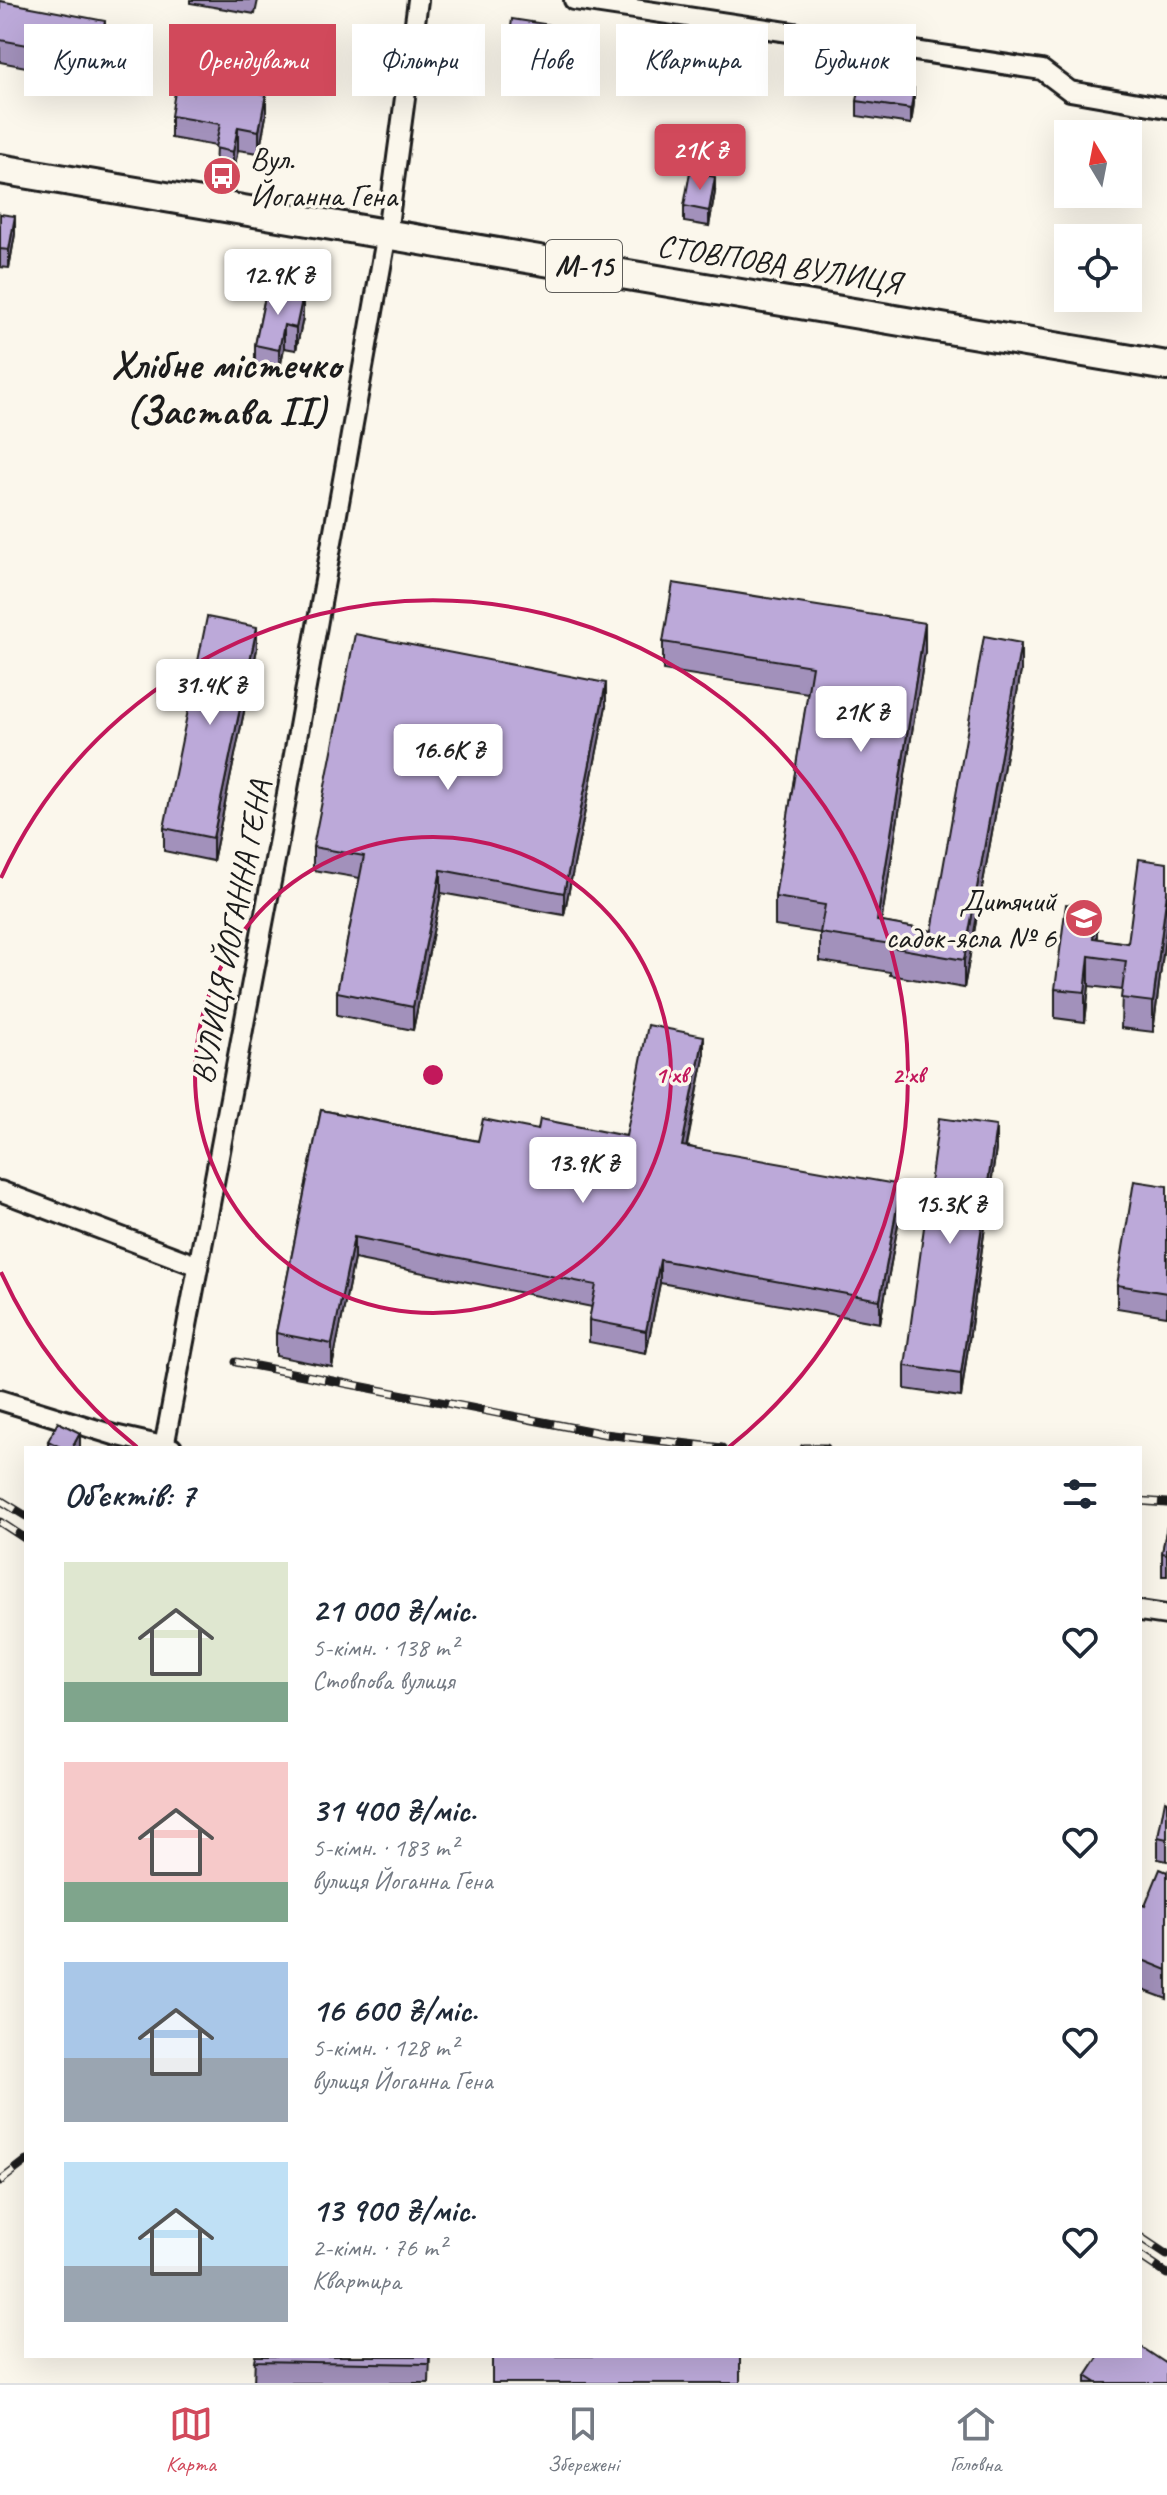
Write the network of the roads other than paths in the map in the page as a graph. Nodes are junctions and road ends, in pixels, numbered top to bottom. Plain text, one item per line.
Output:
1 (418, 0) edge
2 (574, 0) edge
3 (1167, 108) edge
4 (0, 169) edge
5 (387, 233) junction
6 (1167, 366) edge
7 (0, 1191) edge
8 (198, 1266) junction
9 (0, 1400) edge
10 (164, 1446) edge
11 (168, 1446) edge
12 (1142, 1611) edge
13 (1167, 1615) edge

1 - 5 street, ВУЛИЦЯ ЙОГАННА ГЕНА
2 - 3 street
4 - 5 main road, СТОВПОВА ВУЛИЦЯ / М-15
5 - 6 main road, СТОВПОВА ВУЛИЦЯ / М-15
5 - 8 street, ВУЛИЦЯ ЙОГАННА ГЕНА
7 - 8 street
8 - 11 street, ВУЛИЦЯ ЙОГАННА ГЕНА
9 - 10 street
12 - 13 street

